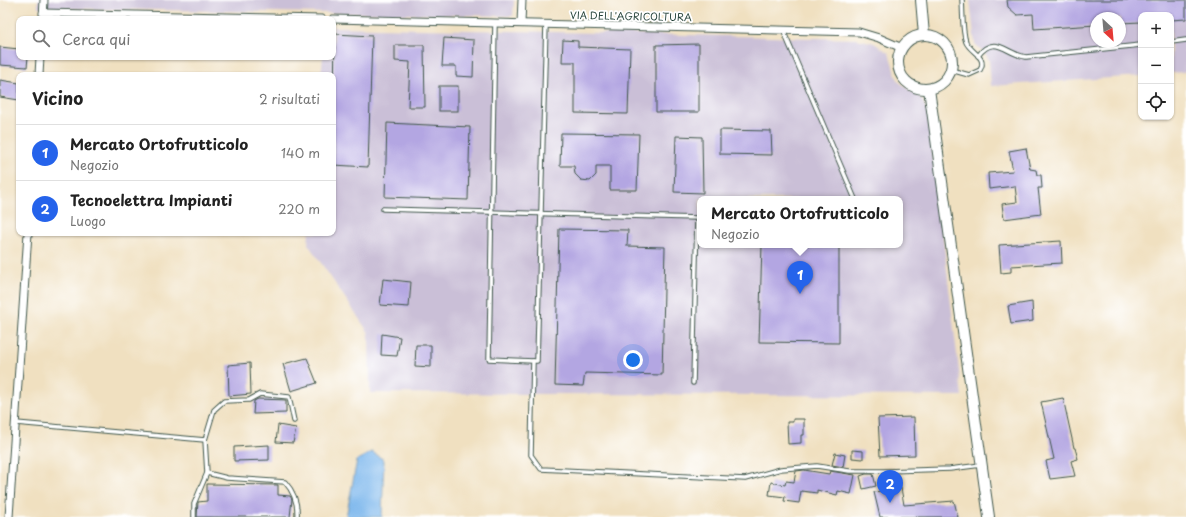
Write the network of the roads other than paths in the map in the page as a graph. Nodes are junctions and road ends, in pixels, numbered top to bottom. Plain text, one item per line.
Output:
1 (44, 0) edge
2 (522, 0) edge
3 (921, 0) edge
4 (962, 0) edge
5 (43, 16) edge
6 (336, 19) edge
7 (495, 23) junction
8 (521, 23) junction
9 (546, 24) junction
10 (783, 29) junction
11 (924, 35) junction
12 (1186, 40) edge
13 (1174, 42) edge
14 (1138, 45) edge
15 (902, 48) junction
16 (978, 56) junction
17 (40, 60) edge
18 (951, 70) junction
19 (39, 72) edge
20 (929, 89) junction
21 (854, 196) edge
22 (383, 209) dead end
23 (491, 213) junction
24 (541, 214) junction
25 (28, 236) edge
26 (533, 361) junction
27 (693, 383) dead end
28 (294, 421) dead end
29 (16, 423) junction
30 (205, 440) junction
31 (982, 464) junction
32 (207, 473) junction
33 (9, 517) edge
34 (194, 517) edge
35 (297, 517) edge
36 (989, 517) edge

1 - 5 street
2 - 8 street
3 - 11 main road
4 - 16 lane
6 - 7 street, VIA DELL'AGRICOLTURA
7 - 8 street, VIA DELL'AGRICOLTURA
7 - 23 lane
8 - 9 street, VIA DELL'AGRICOLTURA
9 - 10 street, VIA DELL'AGRICOLTURA
9 - 24 lane
10 - 15 street, VIA DELL'AGRICOLTURA
10 - 21 lane
11 - 15 main road
11 - 18 main road
12 - 13 lane
14 - 16 lane
15 - 20 main road
16 - 18 lane
17 - 19 street
18 - 20 main road
20 - 31 main road
22 - 23 lane
23 - 24 lane
23 - 26 lane
24 - 26 lane
24 - 27 lane
25 - 29 street
26 - 31 lane
28 - 30 lane
29 - 30 lane
29 - 33 street
30 - 32 lane
31 - 36 main road
32 - 34 lane
32 - 35 lane

